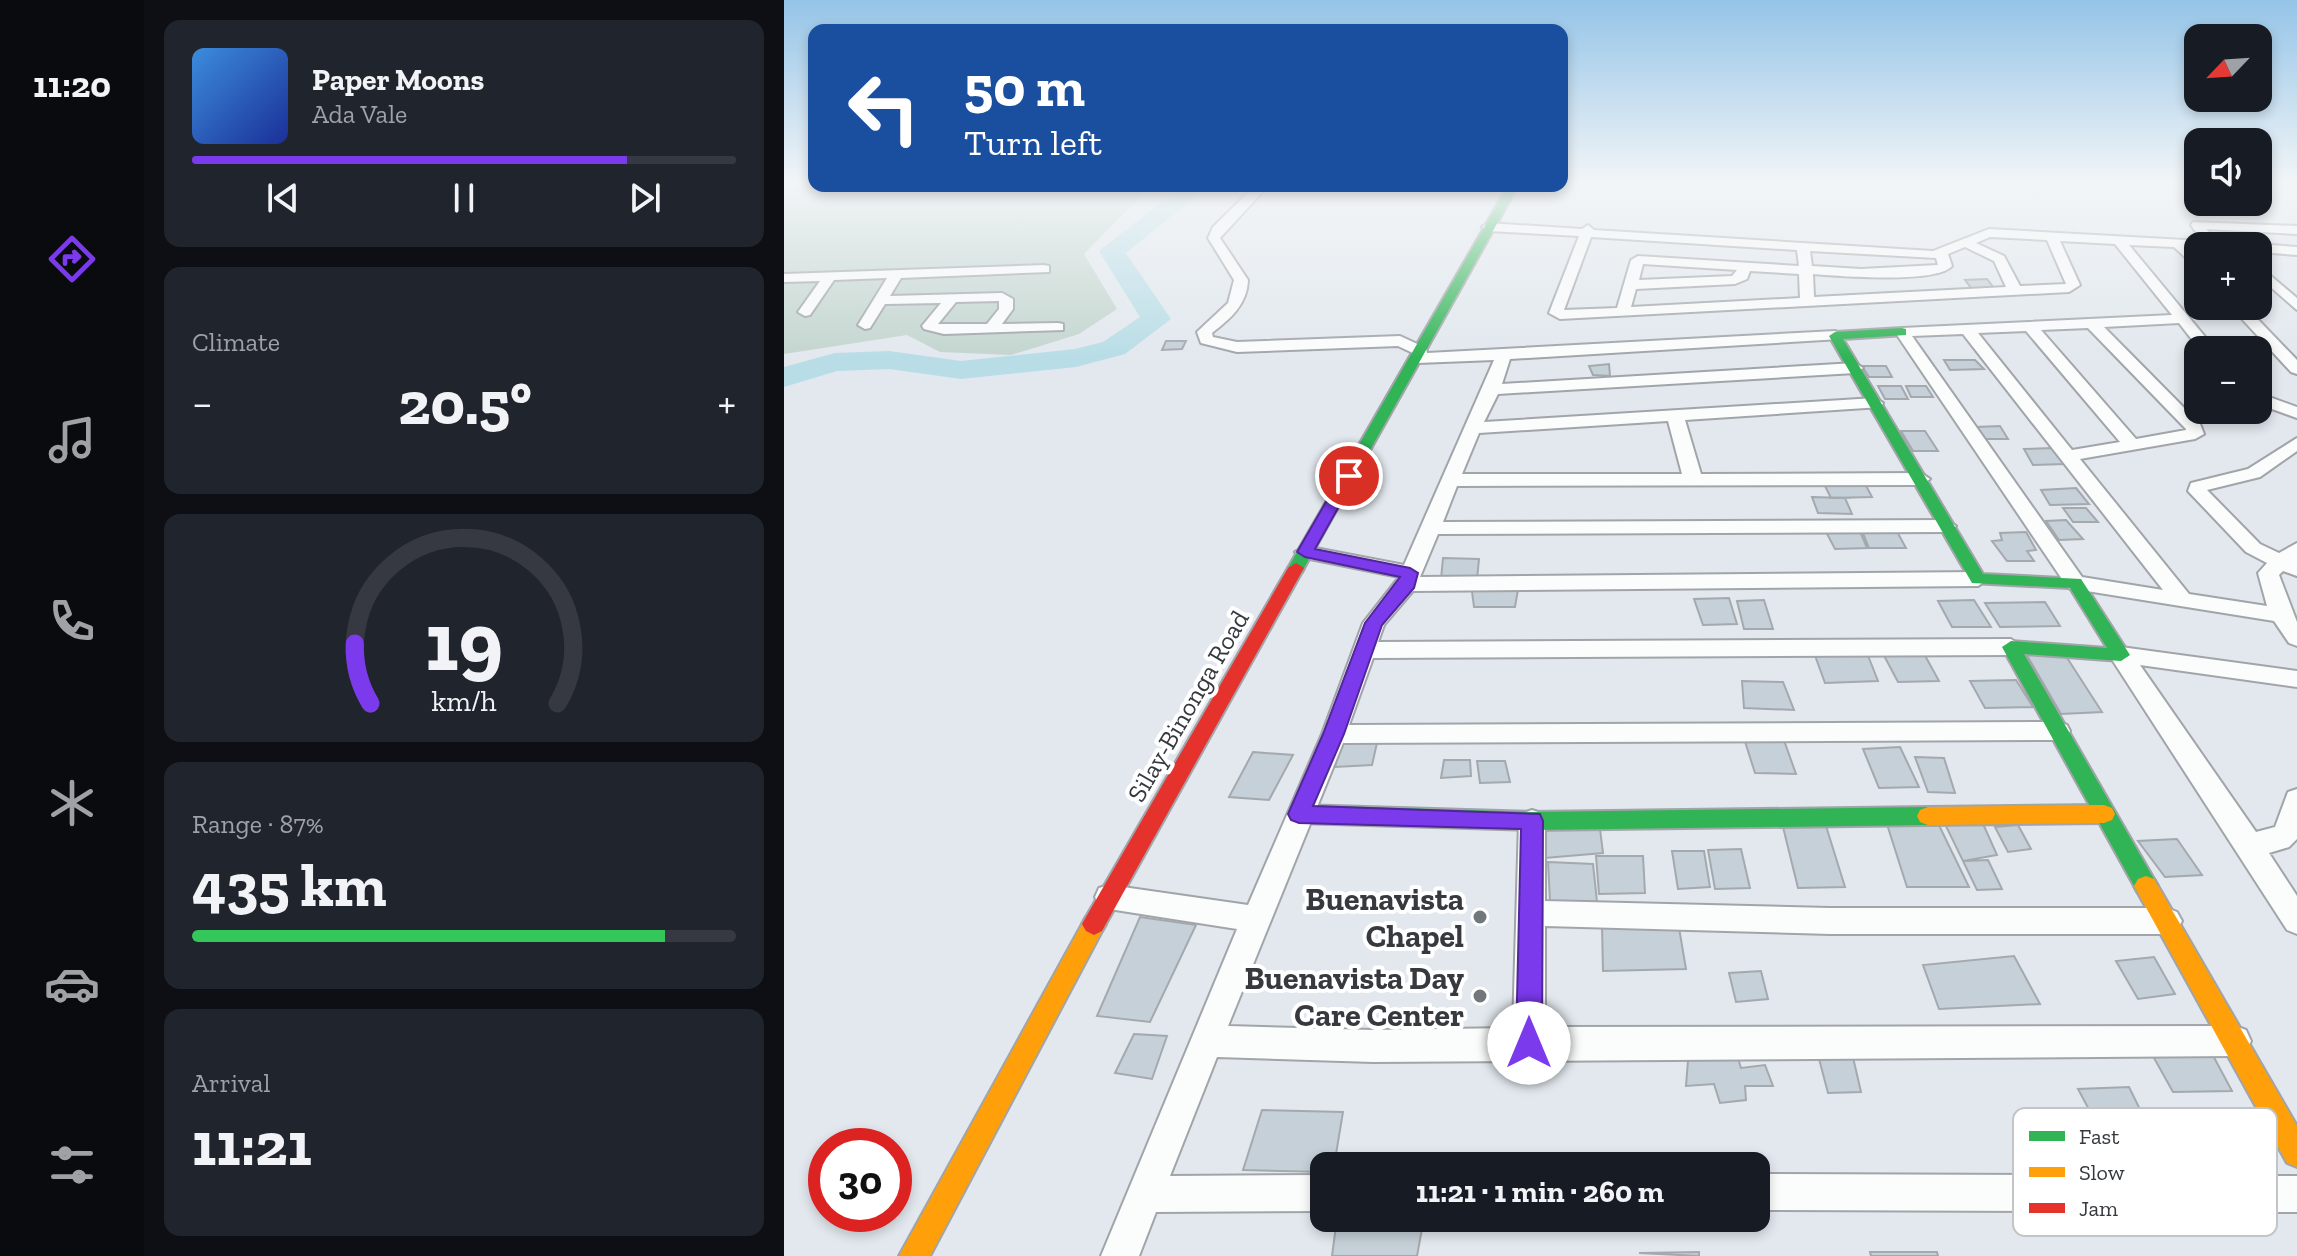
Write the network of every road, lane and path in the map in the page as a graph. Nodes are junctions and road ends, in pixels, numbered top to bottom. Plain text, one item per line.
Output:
1 (2119, 241) edge
2 (1216, 242) edge
3 (1481, 242) edge
4 (1588, 242) edge
5 (1737, 242) edge
6 (1970, 242) edge
7 (2054, 242) edge
8 (2131, 242) edge
9 (1967, 243) junction
10 (2178, 244) junction
11 (2184, 244) edge
12 (1803, 246) junction
13 (2272, 249) edge
14 (2184, 250) edge
15 (2297, 250) edge
16 (1941, 254) junction
17 (1745, 267) junction
18 (1044, 269) dead end
19 (1806, 270) junction
20 (897, 274) junction
21 (831, 275) junction
22 (784, 278) edge
23 (2272, 282) edge
24 (1629, 285) junction
25 (2016, 293) junction
26 (952, 298) junction
27 (883, 300) junction
28 (1807, 303) junction
29 (2297, 306) edge
30 (805, 312) dead end
31 (1622, 314) junction
32 (2181, 319) junction
33 (2250, 320) edge
34 (2091, 322) junction
35 (865, 325) dead end
36 (2030, 326) junction
37 (1058, 327) dead end
38 (991, 329) junction
39 (1967, 329) junction
40 (1902, 332) junction
41 (1835, 336) junction
42 (2196, 336) edge
43 (1419, 354) junction
44 (1504, 355) junction
45 (1855, 368) junction
46 (2297, 369) edge
47 (1492, 389) junction
48 (1875, 403) junction
49 (2272, 403) edge
50 (2297, 413) edge
51 (1675, 416) junction
52 (1472, 428) junction
53 (2297, 443) edge
54 (2133, 446) junction
55 (2066, 456) junction
56 (1693, 479) junction
57 (1921, 479) junction
58 (1451, 480) junction
59 (1946, 526) junction
60 (1431, 528) junction
61 (2297, 549) edge
62 (1305, 552) junction
63 (2289, 567) edge
64 (1408, 579) junction
65 (1978, 579) junction
66 (2075, 583) junction
67 (2180, 597) junction
68 (2281, 615) junction
69 (2297, 638) edge
70 (2011, 647) junction
71 (1362, 650) junction
72 (2121, 655) junction
73 (2297, 679) edge
74 (2058, 731) junction
75 (1334, 734) junction
76 (2297, 799) edge
77 (1299, 814) junction
78 (2104, 814) junction
79 (1532, 821) junction
80 (2249, 844) junction
81 (1109, 897) junction
82 (1529, 913) junction
83 (1256, 919) junction
84 (2167, 921) junction
85 (2297, 921) edge
86 (1205, 1041) junction
87 (2235, 1041) junction
88 (1529, 1043) junction
89 (2272, 1108) edge
90 (2277, 1117) edge
91 (2297, 1153) edge
92 (1770, 1192) edge
93 (1310, 1193) edge
94 (2013, 1193) edge
95 (1147, 1194) junction
96 (2277, 1194) edge
97 (2297, 1194) edge
98 (914, 1256) edge
99 (1120, 1256) edge

1 - 32 street
2 - 43 street
3 - 43 street, Silay-Binonga Road
4 - 31 street
5 - 12 street
6 - 9 street
7 - 25 street
8 - 10 street
9 - 16 street
9 - 25 street
10 - 11 street
10 - 14 street
12 - 16 street
12 - 19 street
13 - 15 street
16 - 19 street
17 - 19 street
17 - 24 street
17 - 24 street
18 - 20 street
19 - 28 street
20 - 21 street
20 - 27 street
21 - 22 street
21 - 30 street
23 - 29 street
24 - 31 street
25 - 28 street
26 - 27 street
26 - 38 street
26 - 38 street
27 - 35 street
28 - 31 street
32 - 34 street
32 - 42 street
33 - 46 street
34 - 36 street
34 - 54 street
36 - 39 street
36 - 54 street
37 - 38 street
39 - 40 street
39 - 55 street
40 - 41 street
40 - 66 street
41 - 44 street
41 - 45 street
43 - 44 street
43 - 62 street, Silay-Binonga Road
44 - 47 street
45 - 47 street
45 - 48 street
47 - 52 street
48 - 51 street
48 - 57 street
49 - 50 street
51 - 52 street
51 - 56 street
52 - 58 street
53 - 63 street
54 - 55 street
55 - 67 street
56 - 57 street
56 - 58 street
57 - 59 street
58 - 60 street
59 - 60 street
59 - 65 street
60 - 64 street
61 - 63 street
62 - 64 street
62 - 81 street, Silay-Binonga Road
63 - 68 street
64 - 65 street
64 - 71 street
65 - 66 street
66 - 67 street
66 - 72 street
67 - 68 street
68 - 69 street
70 - 71 street
70 - 72 street
70 - 74 street
71 - 75 street
72 - 73 street
72 - 80 street
74 - 75 street
74 - 78 street
75 - 77 street
76 - 80 street
77 - 79 street
77 - 83 street
78 - 79 street
78 - 84 street
79 - 82 street
80 - 85 street
81 - 83 street
81 - 98 street, Silay-Binonga Road
82 - 84 street
82 - 88 street
83 - 86 street
84 - 87 street
86 - 88 street
86 - 95 street
87 - 88 street
87 - 89 street
90 - 91 street
92 - 94 street
93 - 95 street
95 - 99 street
96 - 97 street

